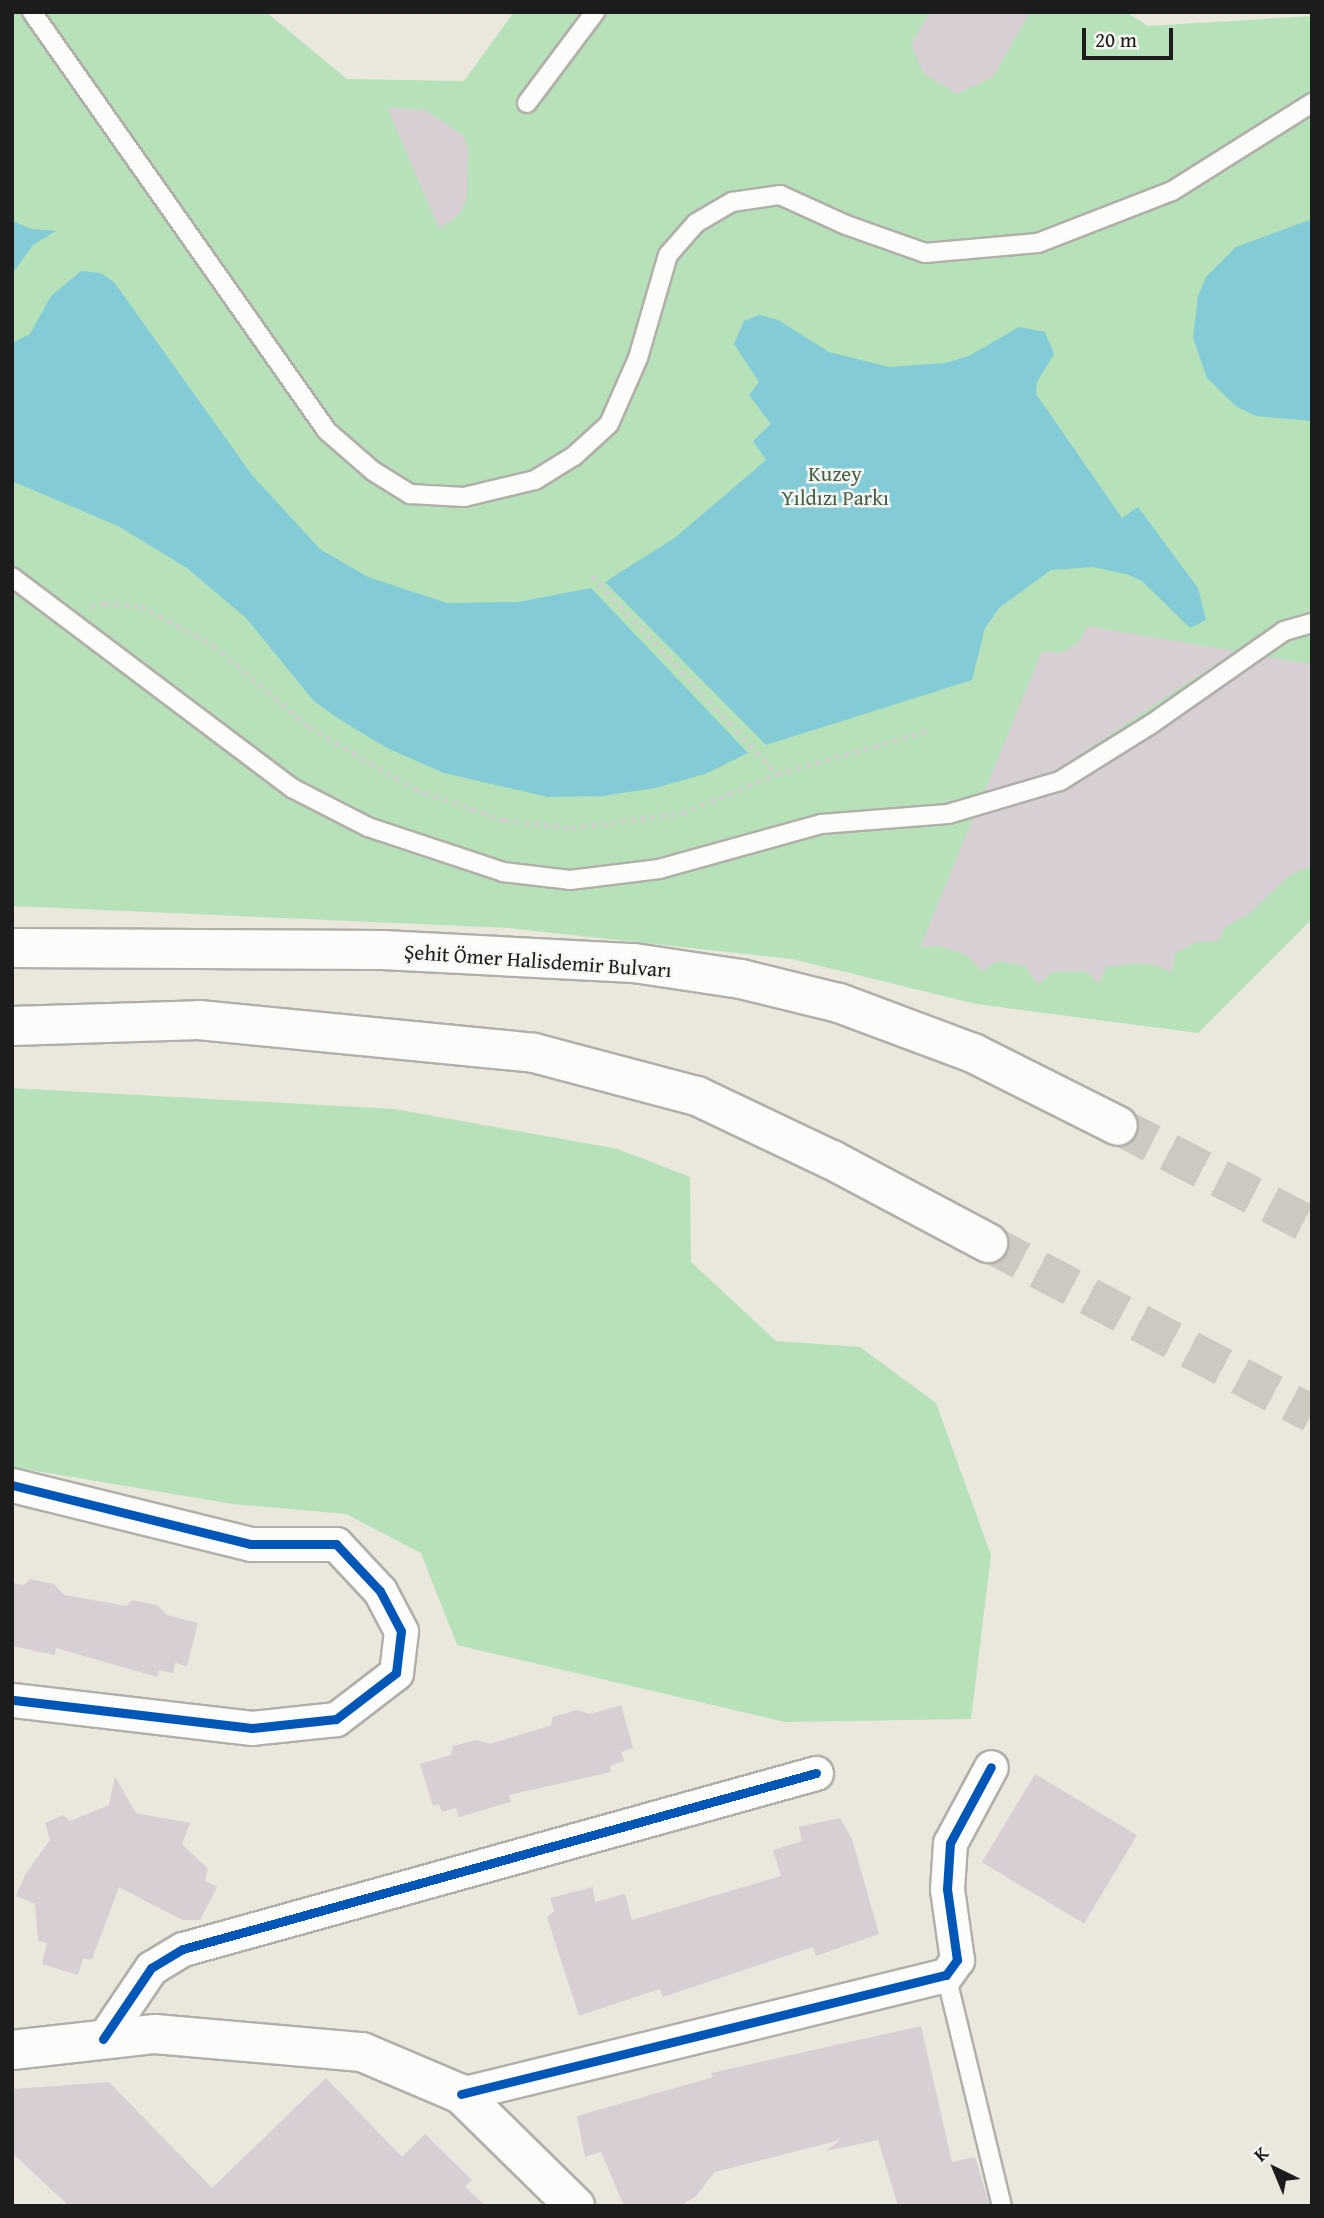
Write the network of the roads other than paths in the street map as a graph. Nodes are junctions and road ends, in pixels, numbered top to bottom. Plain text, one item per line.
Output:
1 (32, 12) edge
2 (595, 12) edge
3 (527, 103) dead end
4 (1312, 103) edge
5 (12, 577) edge
6 (1312, 623) edge
7 (12, 948) edge
8 (12, 1026) edge
9 (1118, 1126) tunnel mouth
10 (988, 1242) tunnel mouth
11 (12, 1485) edge
12 (12, 1700) edge
13 (991, 1767) dead end
14 (816, 1773) dead end
15 (946, 1975) junction
16 (103, 2039) junction
17 (12, 2050) edge
18 (461, 2094) junction
19 (575, 2206) edge
20 (1002, 2206) edge

1 - 4 lane
2 - 3 lane
5 - 6 lane
7 - 9 main road, Şehit Ömer Halisdemir Bulvarı
8 - 10 main road
11 - 12 street
13 - 15 street
14 - 16 street
15 - 18 street
15 - 20 lane
16 - 17 main road
16 - 18 main road
18 - 19 main road

